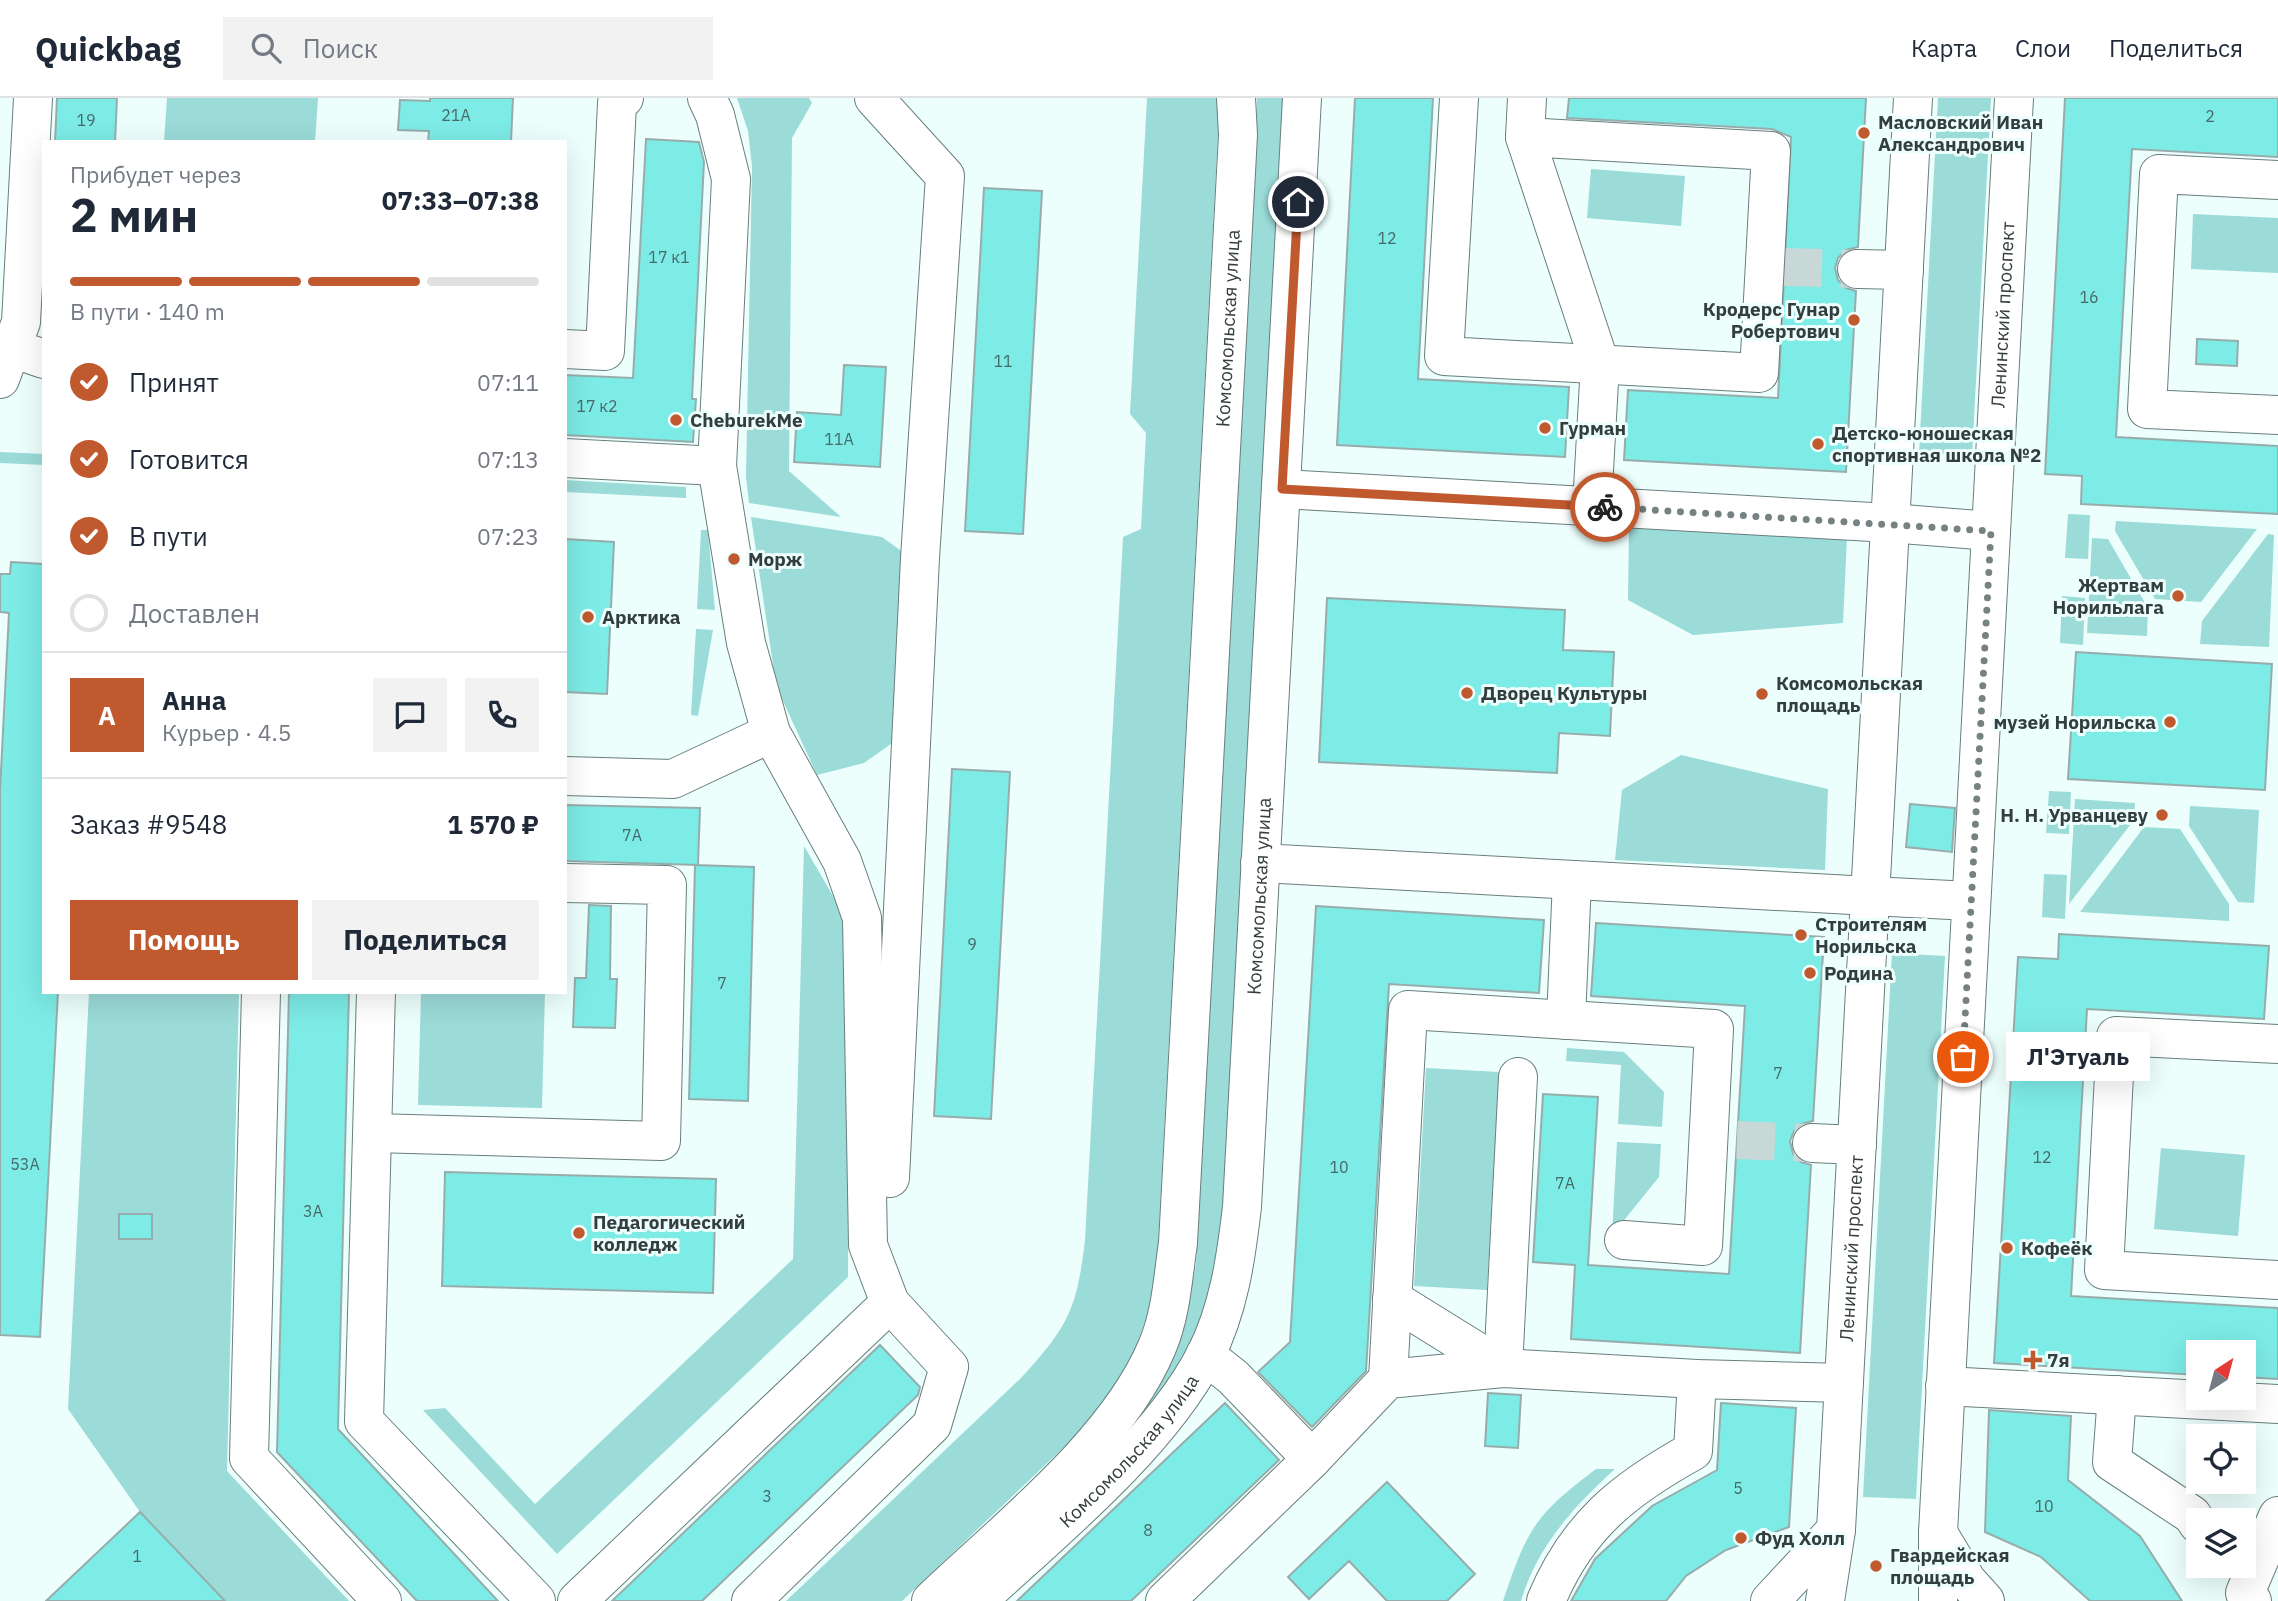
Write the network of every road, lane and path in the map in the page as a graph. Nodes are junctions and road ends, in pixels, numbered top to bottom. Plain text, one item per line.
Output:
1 (33, 98) edge
2 (624, 98) edge
3 (707, 98) edge
4 (874, 98) edge
5 (1237, 98) edge
6 (1302, 98) edge
7 (1458, 98) edge
8 (1527, 98) edge
9 (1913, 98) edge
10 (2014, 98) edge
11 (1525, 137) junction
12 (2278, 180) edge
13 (1857, 269) tunnel mouth
14 (1904, 270) junction
15 (567, 349) edge
16 (14, 357) edge
17 (1600, 365) junction
18 (2278, 415) edge
19 (567, 458) edge
20 (717, 466) junction
21 (1282, 489) junction
22 (1592, 506) junction
23 (1890, 523) junction
24 (1991, 531) junction
25 (771, 733) junction
26 (567, 776) edge
27 (1260, 863) junction
28 (1572, 880) junction
29 (567, 883) edge
30 (1870, 896) junction
31 (1971, 901) junction
32 (261, 994) edge
33 (376, 994) edge
34 (1566, 1020) junction
35 (2278, 1044) edge
36 (1518, 1077) dead end
37 (373, 1133) junction
38 (1812, 1143) tunnel mouth
39 (1857, 1145) junction
40 (1624, 1240) dead end
41 (2278, 1280) edge
42 (888, 1296) junction
43 (1392, 1299) junction
44 (1205, 1355) junction
45 (1503, 1368) junction
46 (1388, 1379) junction
47 (1697, 1379) junction
48 (1844, 1383) junction
49 (1945, 1386) junction
50 (2117, 1395) junction
51 (2278, 1404) edge
52 (1312, 1460) junction
53 (2186, 1511) edge
54 (2278, 1516) edge
55 (1836, 1530) junction
56 (1938, 1534) junction
57 (2243, 1590) edge
58 (382, 1601) edge
59 (536, 1601) edge
60 (577, 1601) edge
61 (751, 1601) edge
62 (931, 1601) edge
63 (977, 1601) edge
64 (1165, 1601) edge
65 (1546, 1601) edge
66 (1770, 1601) edge
67 (1825, 1601) edge
68 (1938, 1601) edge
69 (1985, 1601) edge

1 - 16 street
2 - 15 street
3 - 20 street
4 - 42 street
5 - 62 street, Комсомольская улица
6 - 21 street, Комсомольская улица
7 - 17 street
8 - 11 street
9 - 14 street, Ленинский проспект
10 - 24 street, Ленинский проспект
11 - 17 street
11 - 17 street
12 - 18 street
13 - 14 street
14 - 23 street, Ленинский проспект
17 - 22 street
19 - 20 street
20 - 25 street
21 - 22 street
21 - 27 street, Комсомольская улица
22 - 23 street
23 - 24 street
23 - 30 street, Ленинский проспект
24 - 31 street, Ленинский проспект
25 - 26 street
25 - 42 street
27 - 28 street
27 - 44 street, Комсомольская улица
28 - 30 street
28 - 34 street
29 - 37 street
30 - 31 street
30 - 39 street, Ленинский проспект
31 - 49 street, Ленинский проспект
32 - 58 street
33 - 37 street
34 - 40 street
34 - 43 street
35 - 41 street
36 - 45 street
37 - 59 street
38 - 39 street
39 - 48 street, Ленинский проспект
42 - 60 street
42 - 61 street
43 - 45 street
43 - 46 street
44 - 52 street
44 - 63 street, Комсомольская улица
45 - 46 street
45 - 47 street
46 - 52 street
47 - 48 street
47 - 65 street
48 - 55 street, Ленинский проспект
49 - 50 street
49 - 56 street, Ленинский проспект
50 - 51 street
50 - 53 street
52 - 64 street
54 - 57 street
55 - 66 street
55 - 67 street, Ленинский проспект
56 - 68 street, Ленинский проспект
56 - 69 street

